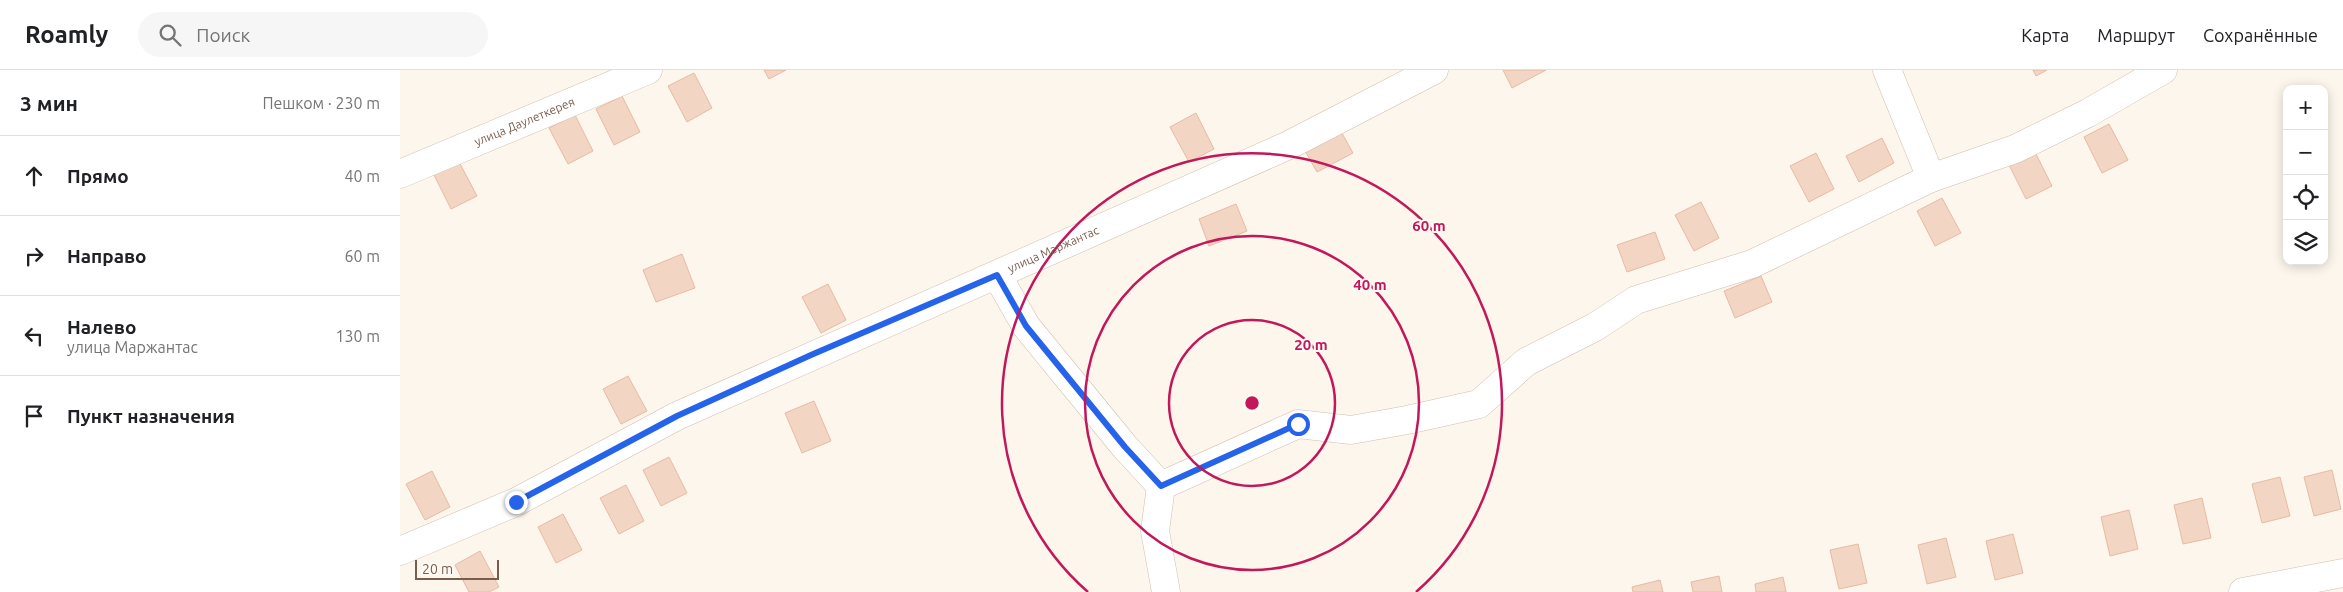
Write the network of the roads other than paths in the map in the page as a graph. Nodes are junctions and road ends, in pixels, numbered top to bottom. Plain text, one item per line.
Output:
1 (648, 70) edge
2 (1434, 70) edge
3 (1887, 70) edge
4 (2163, 70) edge
5 (400, 174) edge
6 (1931, 178) junction
7 (997, 275) junction
8 (1161, 486) junction
9 (400, 551) edge
10 (2343, 573) edge
11 (1166, 592) edge
12 (2243, 592) edge

1 - 5 street, улица Даулеткерея
2 - 7 street, улица Маржантас
3 - 6 street
4 - 6 street
6 - 8 street
7 - 8 street
7 - 9 street, улица Маржантас
8 - 11 street
10 - 12 street

